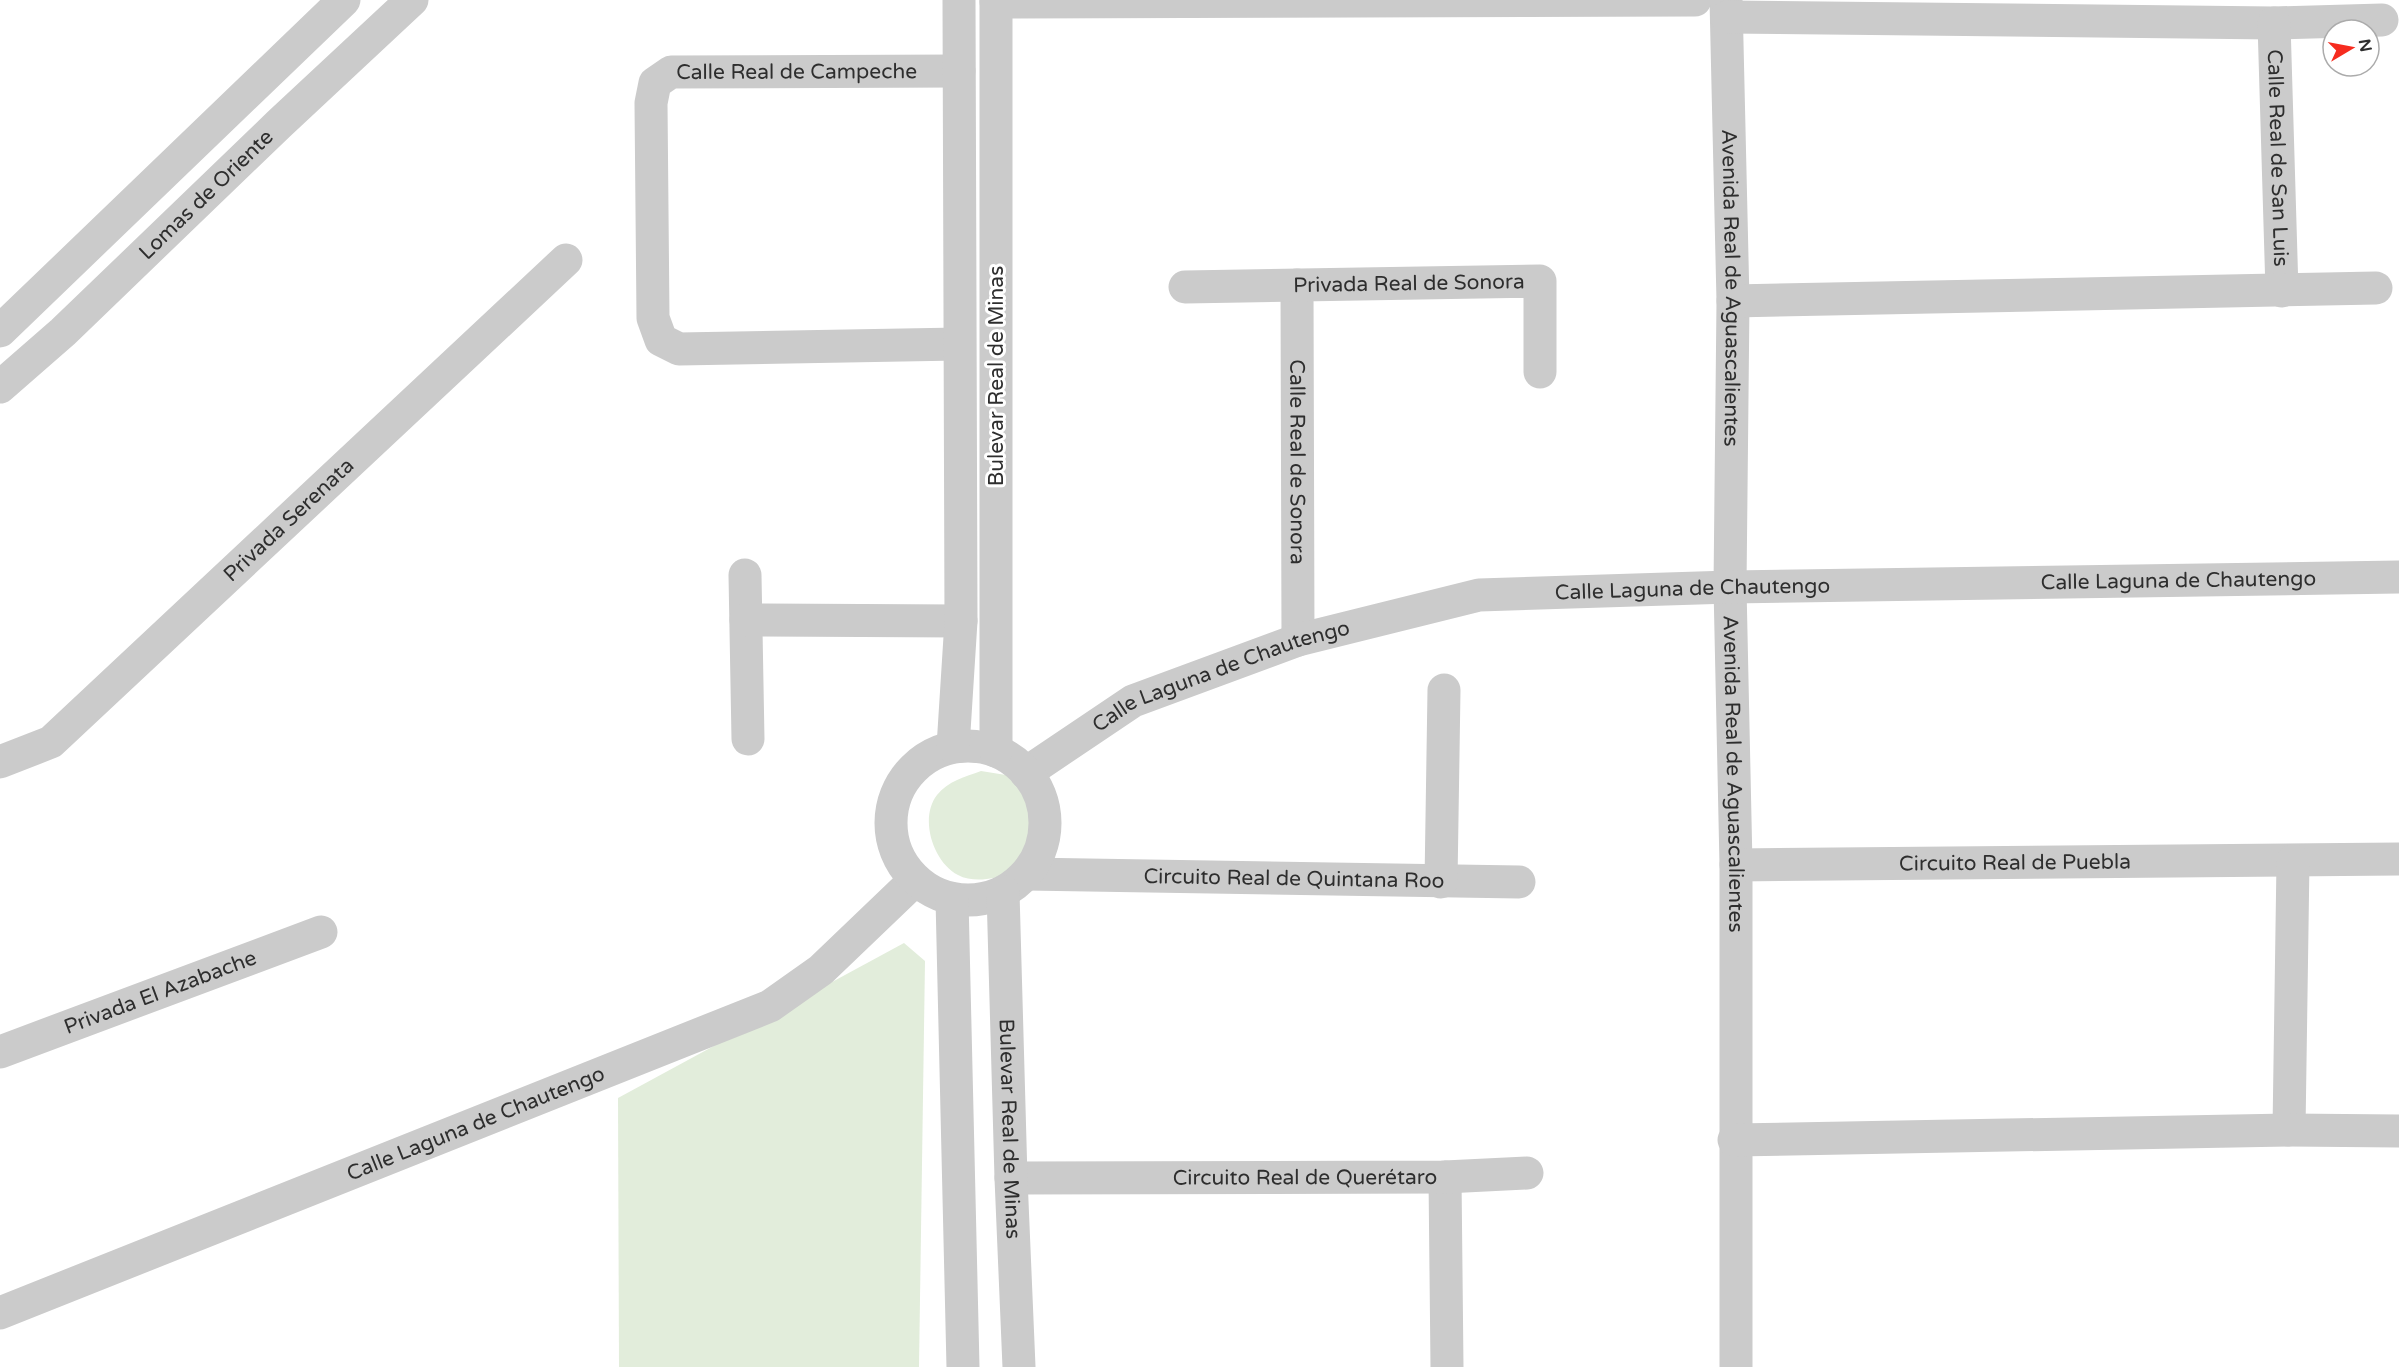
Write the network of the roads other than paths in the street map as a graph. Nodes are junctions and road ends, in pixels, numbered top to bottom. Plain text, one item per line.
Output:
1 (344, 0) edge
2 (412, 0) edge
3 (959, 0) edge
4 (1695, 0) edge
5 (996, 1) edge
6 (1726, 9) edge
7 (2382, 20) dead end
8 (2274, 22) junction
9 (959, 71) junction
10 (566, 260) dead end
11 (1297, 285) junction
12 (1185, 287) dead end
13 (2376, 288) dead end
14 (2282, 291) junction
15 (1733, 301) junction
16 (0, 331) edge
17 (959, 344) junction
18 (1540, 372) dead end
19 (0, 387) edge
20 (745, 575) dead end
21 (2399, 577) edge
22 (1730, 587) junction
23 (746, 620) junction
24 (961, 621) junction
25 (1298, 640) junction
26 (1444, 690) dead end
27 (748, 739) dead end
28 (953, 747) junction
29 (996, 752) junction
30 (0, 762) edge
31 (1026, 773) junction
32 (2399, 859) edge
33 (2293, 861) junction
34 (1736, 865) junction
35 (915, 880) junction
36 (1441, 882) junction
37 (1519, 882) dead end
38 (1015, 883) junction
39 (952, 899) junction
40 (321, 932) dead end
41 (0, 1052) edge
42 (2289, 1130) junction
43 (2399, 1131) edge
44 (1734, 1140) junction
45 (1527, 1173) dead end
46 (1445, 1177) junction
47 (1011, 1178) junction
48 (0, 1313) edge
49 (963, 1367) edge
50 (1019, 1367) edge
51 (1447, 1367) edge
52 (1736, 1367) edge

1 - 16 street, Lomas de Oriente
2 - 19 street, Lomas de Oriente
3 - 9 street, Bulevar Real de Minas
4 - 5 street
5 - 29 street, Bulevar Real de Minas
6 - 8 street, Calle Real de San Luis
6 - 15 street, Avenida Real de Aguascalientes
7 - 8 street
8 - 14 street, Calle Real de San Luis
9 - 17 street, Bulevar Real de Minas
9 - 17 street, Calle Real de Campeche
10 - 30 street, Privada Serenata
11 - 12 street, Privada Real de Sonora
11 - 18 street, Privada Real de Sonora
11 - 25 street, Calle Real de Sonora
13 - 14 street
14 - 15 street, Calle Real de San Luis
15 - 22 street, Avenida Real de Aguascalientes
17 - 24 street, Bulevar Real de Minas
20 - 23 street
21 - 22 street, Calle Laguna de Chautengo
22 - 25 street, Calle Laguna de Chautengo
22 - 34 street, Avenida Real de Aguascalientes
23 - 24 street
23 - 27 street
24 - 28 street, Bulevar Real de Minas
25 - 31 street, Calle Laguna de Chautengo
26 - 36 street, Circuito Real de Quintana Roo
28 - 29 street
28 - 35 street
29 - 31 street
31 - 38 street
32 - 33 street, Circuito Real de Puebla
33 - 34 street, Circuito Real de Puebla
33 - 42 street
34 - 44 street, Avenida Real de Aguascalientes
35 - 39 street
35 - 48 street, Calle Laguna de Chautengo
36 - 37 street
36 - 38 street, Circuito Real de Quintana Roo
38 - 39 street
38 - 47 street, Bulevar Real de Minas
39 - 49 street
40 - 41 street, Privada El Azabache
42 - 43 street
42 - 44 street
44 - 52 street, Avenida Real de Aguascalientes
45 - 46 street
46 - 47 street, Circuito Real de Querétaro
46 - 51 street, Circuito Real de Querétaro
47 - 50 street, Bulevar Real de Minas

